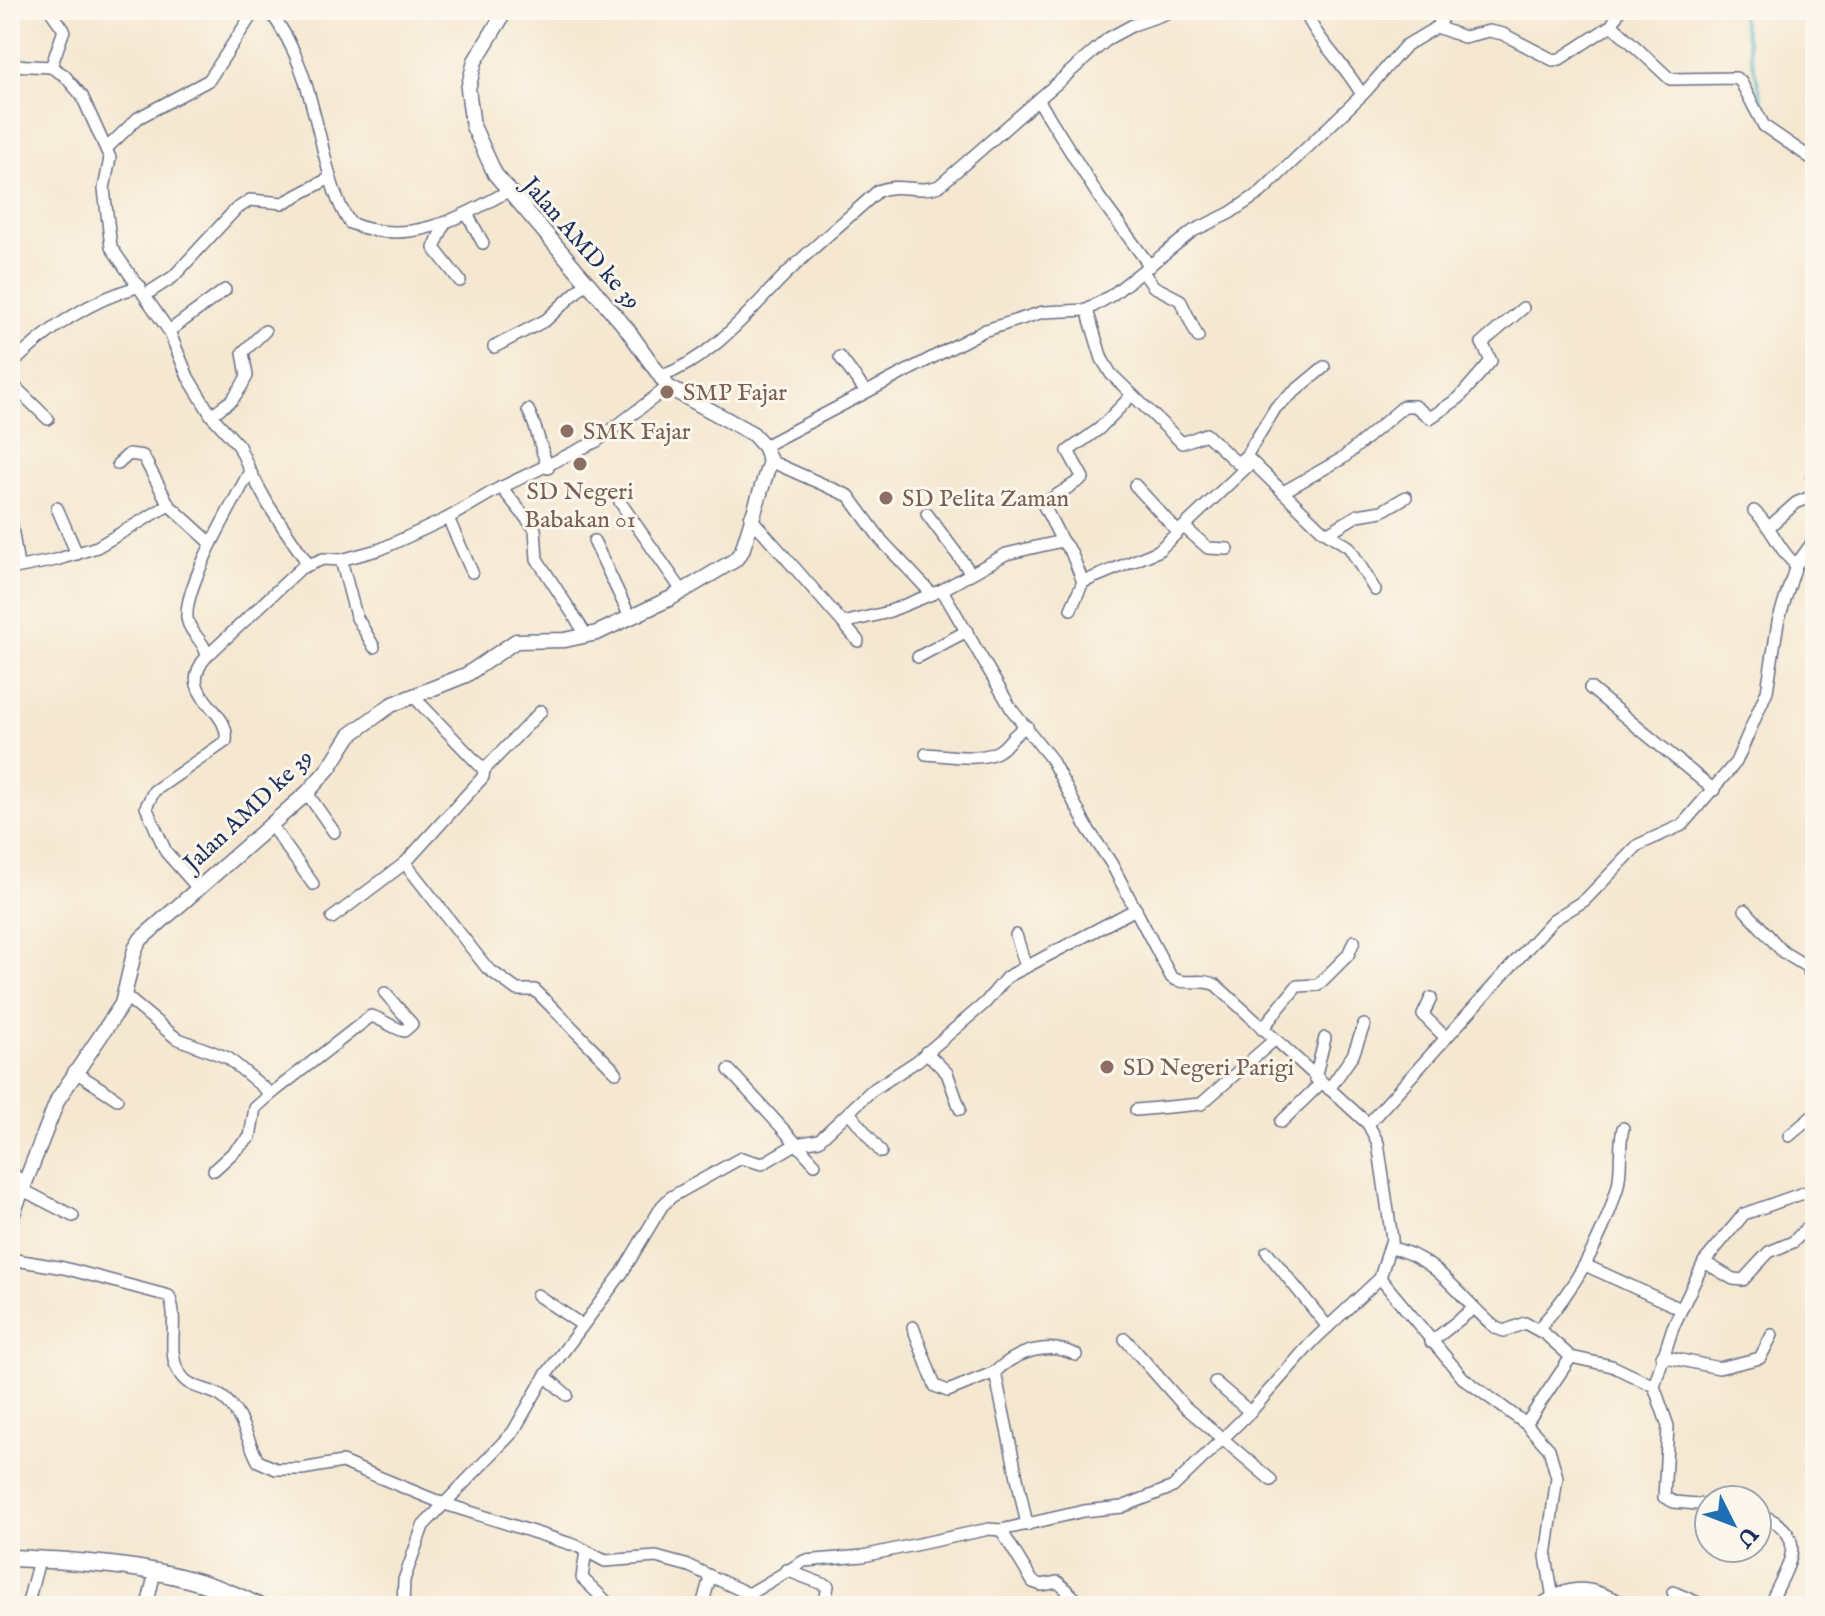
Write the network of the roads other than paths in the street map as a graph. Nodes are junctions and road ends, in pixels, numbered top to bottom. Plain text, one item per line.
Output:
1 (50, 10) edge
2 (255, 10) edge
3 (269, 10) edge
4 (506, 10) edge
5 (1176, 10) edge
6 (1203, 10) edge
7 (1216, 10) edge
8 (1278, 10) edge
9 (1288, 10) edge
10 (1304, 10) edge
11 (1447, 10) edge
12 (1620, 10) edge
13 (1612, 25) junction
14 (1437, 27) junction
15 (10, 65) edge
16 (51, 67) junction
17 (1362, 95) junction
18 (1039, 101) junction
19 (108, 147) junction
20 (1815, 161) edge
21 (330, 178) junction
22 (508, 191) junction
23 (467, 214) junction
24 (444, 225) junction
25 (483, 243) dead end
26 (1146, 269) junction
27 (460, 281) dead end
28 (586, 283) junction
29 (142, 290) junction
30 (225, 290) dead end
31 (1523, 308) dead end
32 (1087, 310) junction
33 (169, 331) junction
34 (265, 331) dead end
35 (1198, 337) dead end
36 (494, 347) dead end
37 (840, 357) dead end
38 (10, 366) edge
39 (1324, 367) dead end
40 (10, 382) edge
41 (664, 382) junction
42 (866, 392) junction
43 (1131, 396) junction
44 (528, 410) dead end
45 (211, 415) junction
46 (48, 419) dead end
47 (764, 446) junction
48 (1249, 459) junction
49 (770, 461) junction
50 (118, 464) dead end
51 (548, 468) junction
52 (250, 471) junction
53 (1135, 485) dead end
54 (501, 487) junction
55 (1283, 492) junction
56 (1815, 495) edge
57 (1406, 497) dead end
58 (620, 502) dead end
59 (169, 505) junction
60 (57, 508) dead end
61 (1754, 511) dead end
62 (10, 514) edge
63 (927, 514) dead end
64 (750, 517) junction
65 (448, 518) junction
66 (1770, 526) junction
67 (1181, 529) junction
68 (1328, 533) junction
69 (1815, 539) edge
70 (594, 541) dead end
71 (1062, 541) junction
72 (211, 543) junction
73 (1228, 549) dead end
74 (77, 554) junction
75 (341, 560) junction
76 (308, 564) junction
77 (1796, 565) junction
78 (14, 567) edge
79 (472, 572) dead end
80 (971, 573) junction
81 (1083, 582) junction
82 (1375, 590) dead end
83 (683, 592) junction
84 (937, 592) junction
85 (1071, 609) dead end
86 (630, 617) junction
87 (843, 623) junction
88 (967, 631) junction
89 (587, 636) junction
90 (858, 641) dead end
91 (374, 647) dead end
92 (207, 656) junction
93 (918, 657) dead end
94 (1590, 688) dead end
95 (414, 697) junction
96 (541, 711) dead end
97 (1027, 726) junction
98 (926, 754) dead end
99 (484, 770) junction
100 (1714, 790) junction
101 (307, 793) junction
102 (270, 824) junction
103 (334, 832) dead end
104 (405, 863) junction
105 (313, 884) dead end
106 (197, 887) junction
107 (1136, 909) junction
108 (1745, 910) dead end
109 (332, 918) dead end
110 (1016, 935) dead end
111 (1354, 941) dead end
112 (1815, 957) edge
113 (1806, 966) junction
114 (1026, 967) junction
115 (1815, 982) edge
116 (385, 993) dead end
117 (124, 995) junction
118 (1431, 998) dead end
119 (1364, 1025) dead end
120 (1262, 1029) junction
121 (1325, 1038) dead end
122 (1446, 1038) junction
123 (1273, 1041) junction
124 (926, 1052) junction
125 (729, 1070) dead end
126 (74, 1071) junction
127 (616, 1072) dead end
128 (1322, 1083) junction
129 (271, 1094) junction
130 (117, 1099) dead end
131 (960, 1109) dead end
132 (1136, 1110) dead end
133 (849, 1112) junction
134 (1815, 1114) edge
135 (1281, 1122) dead end
136 (1368, 1124) junction
137 (1623, 1128) dead end
138 (1789, 1136) dead end
139 (796, 1144) junction
140 (881, 1152) dead end
141 (815, 1164) dead end
142 (10, 1170) edge
143 (214, 1170) dead end
144 (24, 1188) junction
145 (1815, 1189) edge
146 (73, 1216) dead end
147 (1815, 1220) edge
148 (10, 1221) edge
149 (1391, 1248) junction
150 (1267, 1252) dead end
151 (10, 1259) edge
152 (1704, 1262) junction
153 (1585, 1265) junction
154 (1380, 1278) junction
155 (537, 1295) dead end
156 (1474, 1308) junction
157 (1681, 1309) junction
158 (582, 1325) junction
159 (913, 1327) dead end
160 (1328, 1327) junction
161 (1538, 1329) junction
162 (1772, 1335) dead end
163 (1125, 1339) dead end
164 (1431, 1342) junction
165 (1076, 1355) dead end
166 (1662, 1356) junction
167 (1571, 1357) junction
168 (995, 1372) junction
169 (545, 1376) junction
170 (1215, 1382) dead end
171 (1654, 1386) junction
172 (567, 1395) dead end
173 (1250, 1412) junction
174 (1526, 1424) junction
175 (1223, 1439) junction
176 (1271, 1480) dead end
177 (442, 1503) junction
178 (1693, 1504) edge
179 (1773, 1521) edge
180 (1027, 1525) junction
181 (1001, 1530) junction
182 (586, 1551) junction
183 (10, 1558) edge
184 (39, 1560) junction
185 (786, 1570) junction
186 (155, 1572) junction
187 (710, 1577) junction
188 (1673, 1592) dead end
189 (747, 1600) edge
190 (1548, 1602) edge
191 (27, 1606) edge
192 (147, 1606) edge
193 (258, 1606) edge
194 (403, 1606) edge
195 (611, 1606) edge
196 (702, 1606) edge
197 (824, 1606) edge
198 (1083, 1606) edge
199 (1623, 1606) edge
200 (1705, 1606) edge
201 (1769, 1606) edge

1 - 16 street
2 - 19 street
3 - 21 street
4 - 22 street, Jalan AMD ke 39
5 - 18 street
6 - 7 street
8 - 9 street
10 - 17 street
11 - 14 street
12 - 13 street
13 - 14 street
13 - 20 street
14 - 17 street
15 - 16 street
16 - 19 street
17 - 26 street
18 - 26 street
18 - 41 street
19 - 29 street
21 - 24 street
21 - 29 street
22 - 23 street
22 - 28 street, Jalan AMD ke 39
23 - 24 street
23 - 25 street
24 - 27 street
26 - 32 street
26 - 35 street
28 - 36 street
28 - 41 street, Jalan AMD ke 39
29 - 33 street
29 - 38 street
30 - 33 street
31 - 55 street
32 - 42 street
32 - 43 street
33 - 45 street
34 - 45 street
37 - 42 street
39 - 48 street
40 - 46 street
41 - 47 street, Jalan AMD ke 39
41 - 51 street
42 - 47 street
43 - 48 street
43 - 71 street
44 - 51 street
45 - 52 street
47 - 49 street
48 - 55 street
48 - 67 street
49 - 64 street, Jalan AMD ke 39
49 - 84 street
50 - 59 street
51 - 54 street
52 - 72 street
52 - 76 street
53 - 67 street
54 - 65 street
54 - 89 street
55 - 68 street
56 - 66 street
57 - 68 street
58 - 83 street
59 - 72 street
59 - 74 street
60 - 74 street
61 - 66 street
62 - 78 street
63 - 80 street
64 - 83 street, Jalan AMD ke 39
64 - 87 street
65 - 75 street
65 - 79 street
66 - 77 street
67 - 73 street
67 - 81 street
68 - 82 street
69 - 77 street
70 - 86 street
71 - 80 street
71 - 81 street
72 - 92 street
74 - 78 street
75 - 76 street
75 - 91 street
76 - 92 street
77 - 100 street
80 - 84 street
81 - 85 street
83 - 86 street, Jalan AMD ke 39
84 - 87 street
84 - 88 street
86 - 89 street, Jalan AMD ke 39
87 - 90 street
88 - 93 street
88 - 97 street
89 - 95 street, Jalan AMD ke 39
92 - 106 street
94 - 100 street
95 - 99 street
95 - 101 street, Jalan AMD ke 39
96 - 99 street
97 - 98 street
97 - 107 street
99 - 104 street
100 - 122 street
101 - 102 street, Jalan AMD ke 39
101 - 103 street
102 - 105 street
102 - 106 street, Jalan AMD ke 39
104 - 109 street
104 - 127 street
106 - 117 street, Jalan AMD ke 39
107 - 114 street
107 - 120 street
108 - 113 street
110 - 114 street
111 - 120 street
112 - 113 street
113 - 115 street
114 - 124 street
116 - 129 street
117 - 126 street, Jalan AMD ke 39
117 - 129 street
118 - 122 street
119 - 128 street
120 - 123 street
121 - 128 street
122 - 136 street
123 - 128 street
123 - 132 street
124 - 131 street
124 - 133 street
125 - 139 street
126 - 130 street
126 - 144 street, Jalan AMD ke 39
128 - 135 street
128 - 136 street
129 - 143 street
133 - 139 street
133 - 140 street
134 - 138 street
136 - 149 street
137 - 153 street
139 - 141 street
139 - 158 street
142 - 144 street
144 - 146 street
144 - 148 street, Jalan AMD ke 39
145 - 152 street
147 - 152 street
149 - 154 street
149 - 156 street
150 - 160 street
151 - 177 street
152 - 157 street
153 - 157 street
153 - 161 street
154 - 160 street
154 - 164 street
155 - 158 street
156 - 161 street
156 - 164 street
157 - 166 street
158 - 169 street
159 - 168 street
160 - 173 street
161 - 167 street
162 - 166 street
163 - 175 street
164 - 174 street
165 - 168 street
166 - 171 street
167 - 171 street
167 - 174 street
168 - 180 street
169 - 172 street
169 - 177 street
170 - 173 street
171 - 178 street
173 - 175 street
174 - 190 street
175 - 176 street
175 - 180 street
177 - 182 street
177 - 194 street
179 - 201 street
180 - 181 street
181 - 185 street
181 - 198 street
182 - 187 street
182 - 195 street
183 - 184 main road
184 - 186 main road
184 - 191 street
185 - 189 street
185 - 197 street
186 - 192 street
186 - 193 main road
187 - 189 street
187 - 196 street
188 - 200 street
190 - 199 main road

